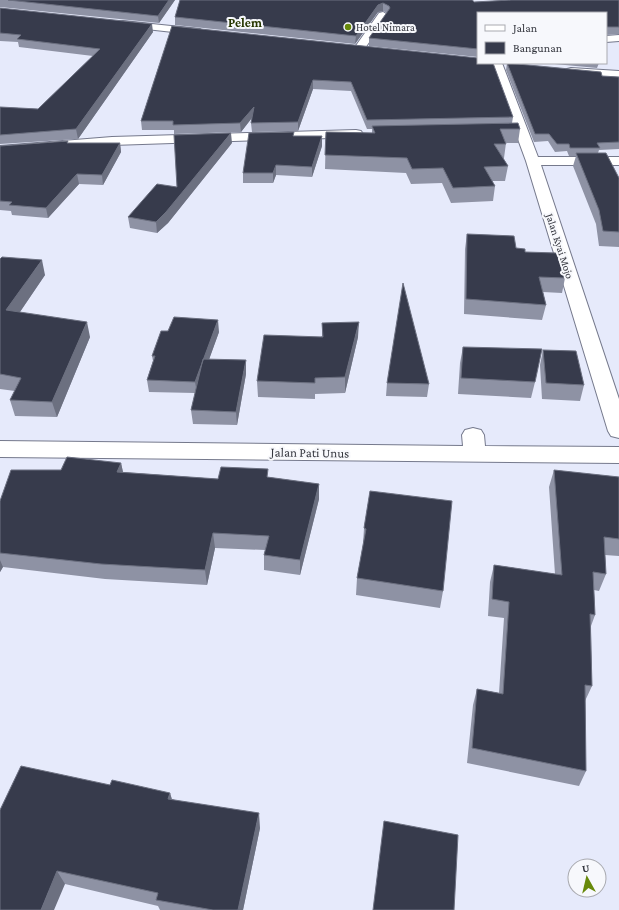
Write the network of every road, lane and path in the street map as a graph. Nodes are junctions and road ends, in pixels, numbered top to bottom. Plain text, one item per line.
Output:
1 (383, 15) edge
2 (109, 23) edge
3 (211, 33) edge
4 (607, 38) edge
5 (619, 38) edge
6 (375, 51) edge
7 (499, 64) edge
8 (558, 69) edge
9 (619, 75) edge
10 (370, 134) edge
11 (0, 150) edge
12 (533, 161) junction
13 (619, 161) edge
14 (619, 431) edge
15 (0, 449) edge
16 (619, 455) edge

1 - 6 street
2 - 3 street
4 - 5 street
7 - 12 street, Jalan Kyai Mojo
8 - 9 street
10 - 11 street
12 - 13 street
12 - 14 street, Jalan Kyai Mojo
15 - 16 street, Jalan Pati Unus

